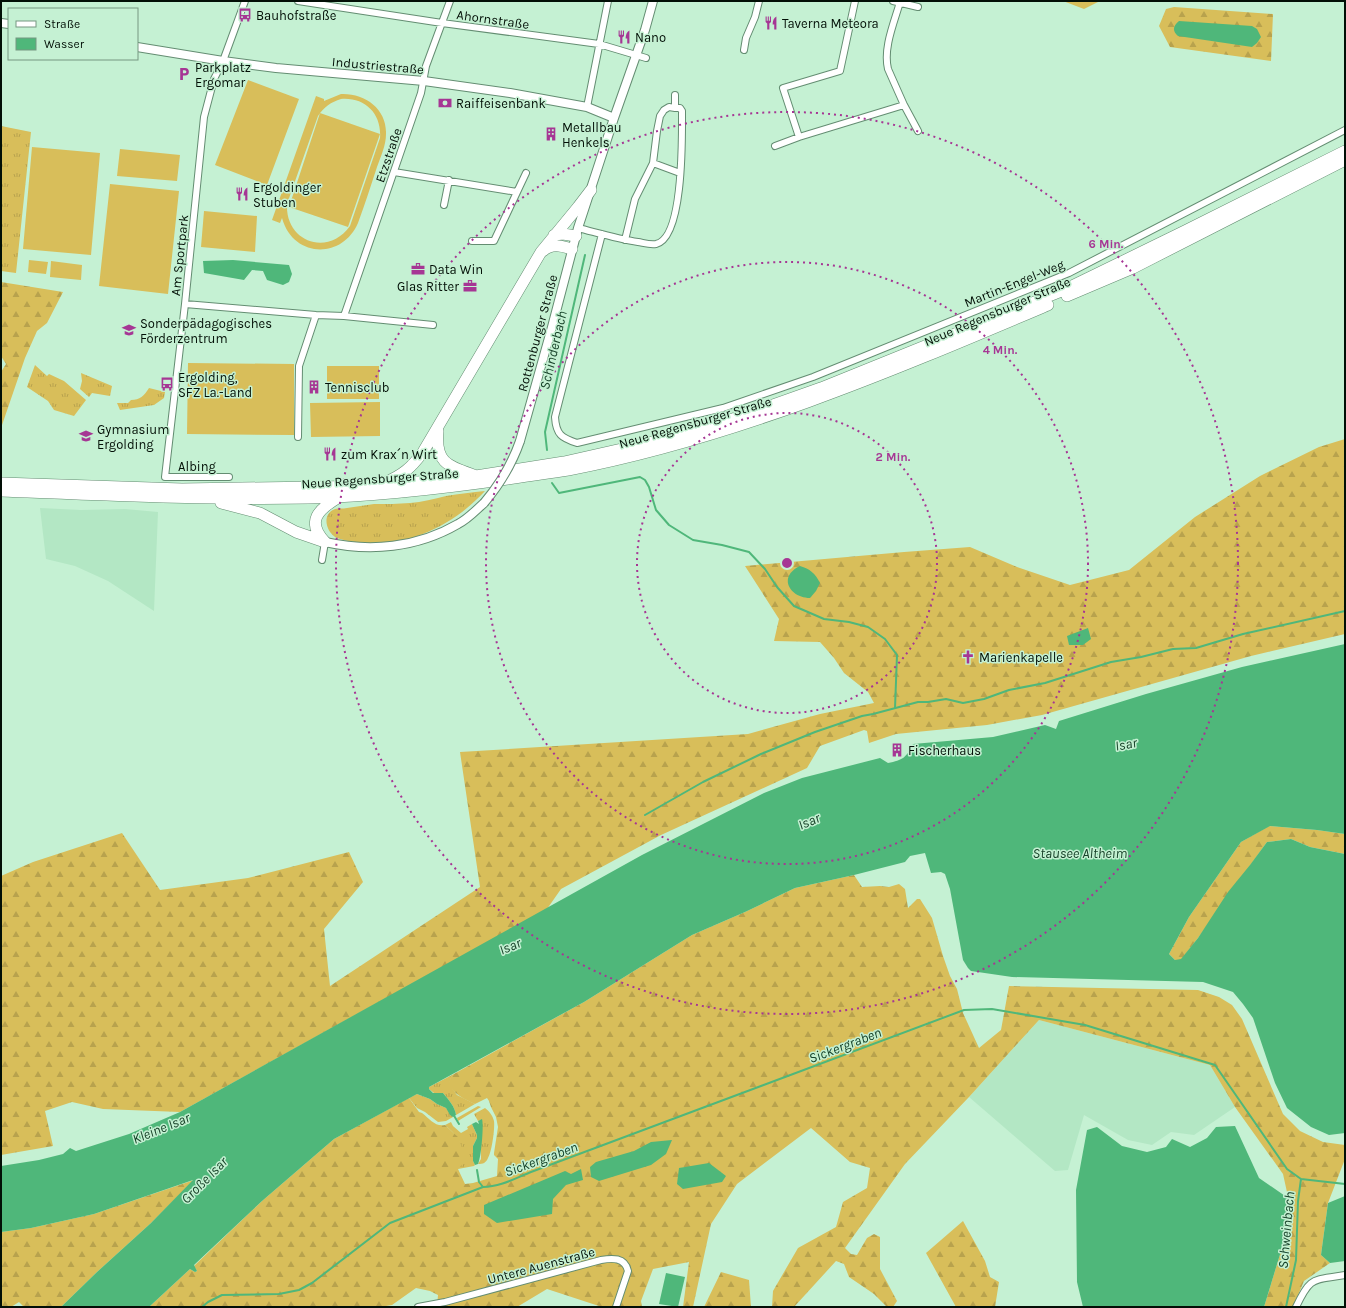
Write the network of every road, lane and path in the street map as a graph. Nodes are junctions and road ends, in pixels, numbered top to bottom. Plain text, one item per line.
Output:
1 (245, 1) edge
2 (298, 1) edge
3 (450, 1) edge
4 (608, 1) edge
5 (653, 1) edge
6 (758, 1) edge
7 (854, 1) edge
8 (897, 2) edge
9 (918, 6) dead end
10 (442, 24) junction
11 (599, 44) junction
12 (138, 47) edge
13 (744, 50) dead end
14 (637, 54) junction
15 (646, 58) dead end
16 (223, 61) junction
17 (424, 81) junction
18 (675, 95) dead end
19 (904, 105) junction
20 (587, 107) junction
21 (675, 108) junction
22 (614, 118) junction
23 (1345, 130) edge
24 (918, 131) dead end
25 (798, 137) junction
26 (775, 146) dead end
27 (1345, 151) edge
28 (1345, 160) edge
29 (653, 163) junction
30 (394, 172) junction
31 (526, 173) dead end
32 (680, 173) junction
33 (449, 180) junction
34 (591, 190) junction
35 (517, 192) junction
36 (444, 205) dead end
37 (577, 232) junction
38 (602, 234) junction
39 (554, 235) junction
40 (625, 240) junction
41 (472, 241) dead end
42 (572, 249) junction
43 (541, 252) junction
44 (185, 304) junction
45 (316, 315) junction
46 (344, 316) junction
47 (433, 325) dead end
48 (439, 425) junction
49 (298, 437) dead end
50 (476, 476) junction
51 (165, 477) joint
52 (229, 477) dead end
53 (1, 483) edge
54 (378, 486) junction
55 (1, 491) edge
56 (340, 496) junction
57 (201, 498) junction
58 (325, 542) junction
59 (322, 560) dead end
60 (1345, 1275) edge
61 (418, 1307) edge
62 (616, 1307) edge
63 (1296, 1307) edge

1 - 16 street
2 - 10 street, Ahornstraße
3 - 10 street, Etzstraße
4 - 11 street
5 - 14 street, Rottenburger Straße
6 - 13 street
7 - 25 street
8 - 9 street
8 - 19 street
10 - 11 street, Ahornstraße
10 - 17 street, Etzstraße
11 - 14 street, Ahornstraße
11 - 20 street
12 - 16 street, Industriestraße
14 - 15 street, Ahornstraße
14 - 22 street, Rottenburger Straße
16 - 17 street, Industriestraße
16 - 44 street, Am Sportpark
17 - 20 street, Industriestraße
17 - 30 street, Etzstraße
18 - 21 street
19 - 24 street
19 - 25 street
20 - 22 street, Industriestraße
21 - 29 street
21 - 32 street
22 - 34 street, Rottenburger Straße
23 - 38 street, Martin-Engel-Weg
25 - 26 street
27 - 50 highway
28 - 56 highway, Neue Regensburger Straße
29 - 32 street
29 - 40 street
30 - 33 street
30 - 46 street, Etzstraße
31 - 35 street
32 - 40 street
33 - 35 street
33 - 36 street
34 - 37 street, Rottenburger Straße
34 - 39 highway
35 - 41 street
37 - 38 street
37 - 39 highway
37 - 42 street, Rottenburger Straße
38 - 40 street
39 - 43 highway
42 - 43 highway
42 - 58 street, Rottenburger Straße, bridge
43 - 48 highway
44 - 45 street
44 - 51 street, Am Sportpark
45 - 46 street
45 - 49 street
46 - 47 street
48 - 50 highway
48 - 54 highway
50 - 54 highway
51 - 52 street, Albing
53 - 54 highway
55 - 57 highway, Neue Regensburger Straße
56 - 57 highway, Neue Regensburger Straße
56 - 58 highway
57 - 58 highway
58 - 59 street
60 - 63 street
61 - 62 street, Untere Auenstraße

